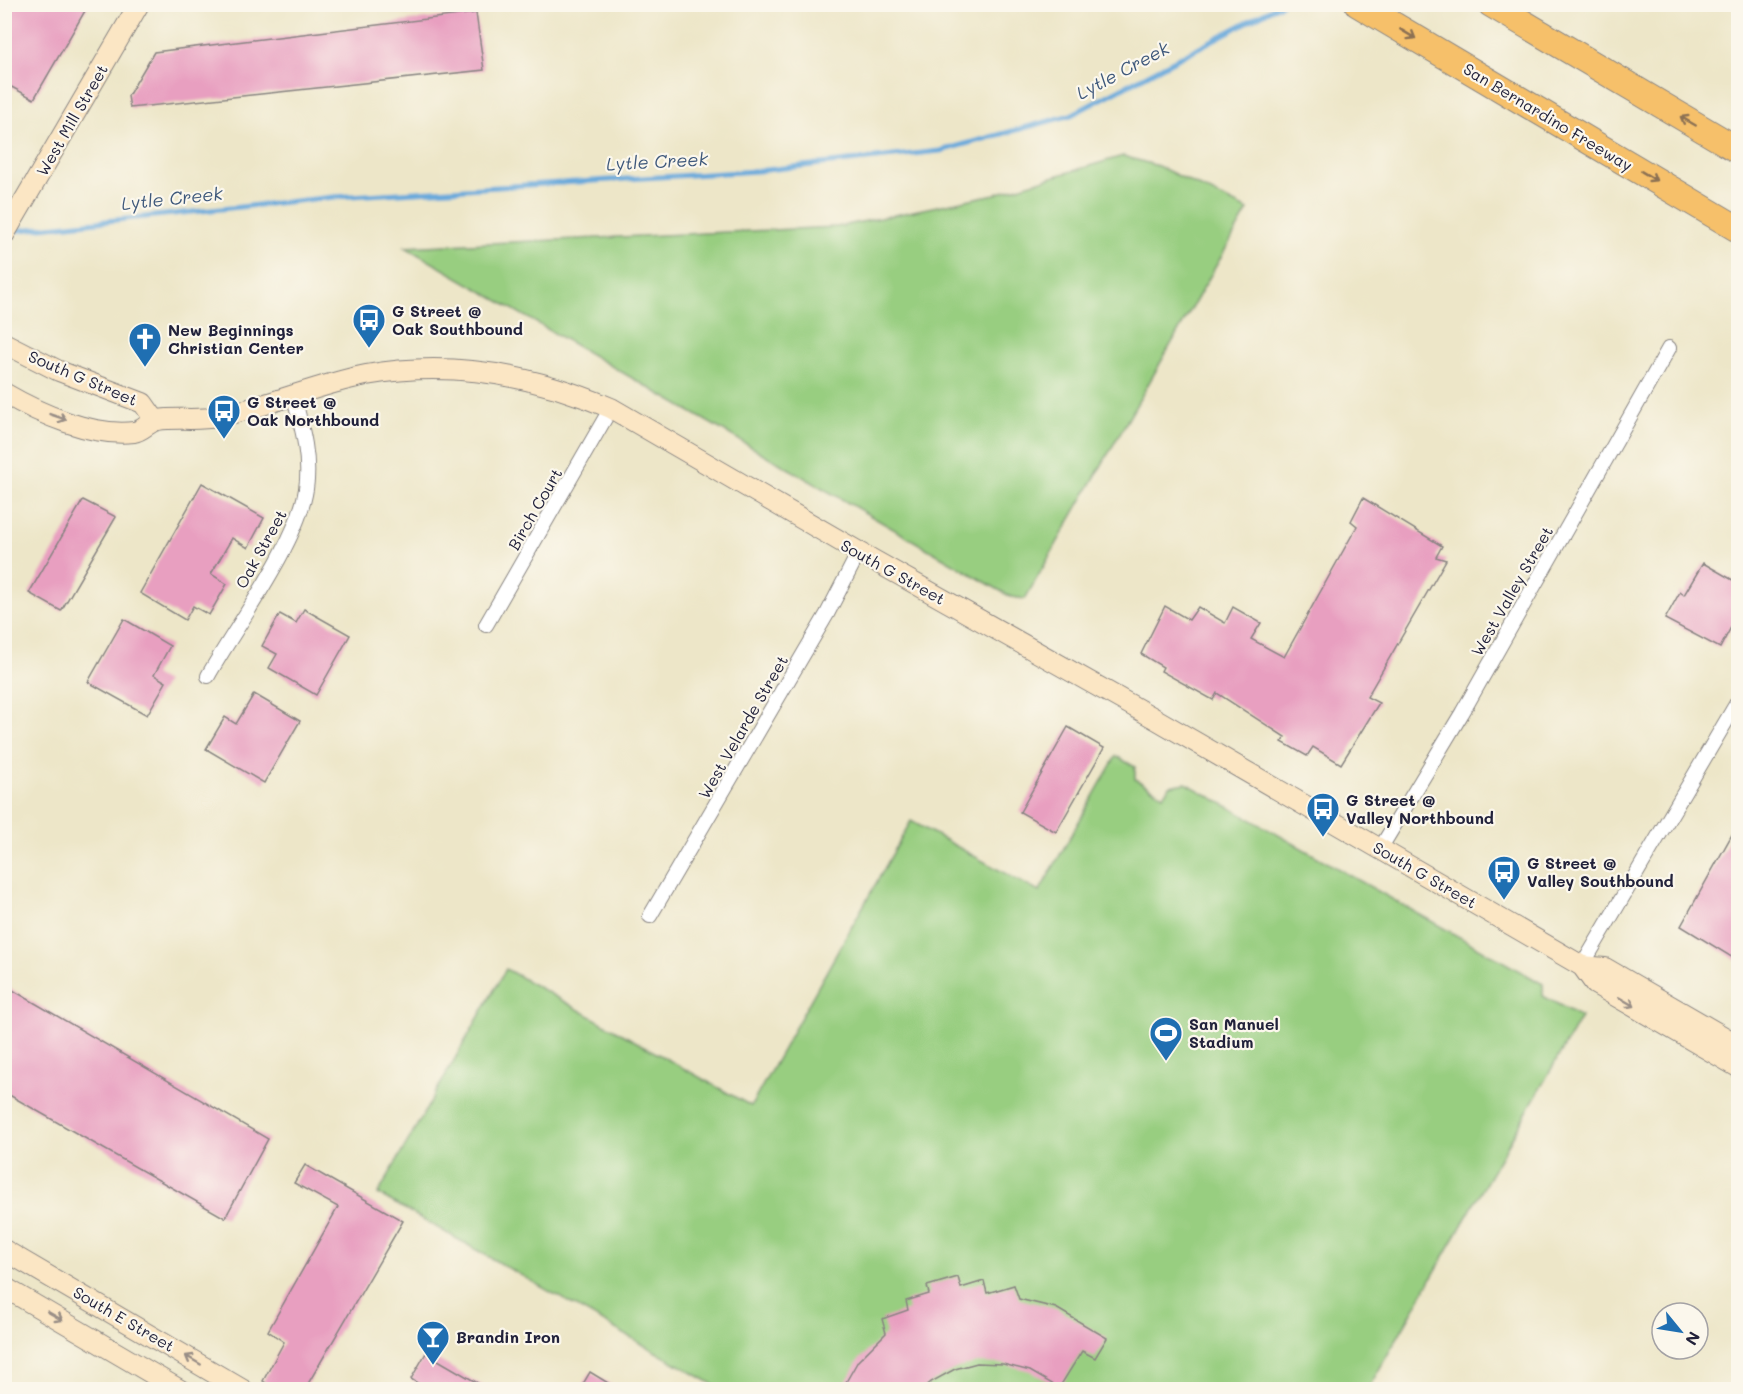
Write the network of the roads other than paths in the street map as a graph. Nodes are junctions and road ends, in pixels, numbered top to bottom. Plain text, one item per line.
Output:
1 (139, 4) edge
2 (1358, 4) edge
3 (1491, 4) edge
4 (1738, 150) edge
5 (1738, 229) edge
6 (4, 235) edge
7 (4, 343) edge
8 (1669, 348) dead end
9 (4, 393) edge
10 (293, 394) junction
11 (611, 408) junction
12 (155, 420) junction
13 (859, 552) junction
14 (486, 625) dead end
15 (208, 676) dead end
16 (1738, 701) edge
17 (1380, 849) junction
18 (650, 916) dead end
19 (1582, 966) junction
20 (1738, 1045) edge
21 (1738, 1067) edge
22 (4, 1250) edge
23 (4, 1287) edge
24 (180, 1389) edge
25 (243, 1389) edge

1 - 6 main road, West Mill Street
2 -> 5 highway, San Bernardino Freeway
4 -> 3 highway
7 - 12 main road, South G Street
8 - 17 street, West Valley Street
9 -> 12 main road, South G Street
10 - 11 main road, South G Street
10 - 12 main road, South G Street
10 - 15 street, Oak Street
11 - 13 main road, South G Street
11 - 14 street, Birch Court
13 - 17 main road, South G Street
13 - 18 street, West Velarde Street
16 - 19 street
17 - 19 main road, South G Street
19 - 20 main road, South G Street
19 -> 21 main road, South G Street
25 -> 22 main road, South E Street
23 -> 24 main road, South E Street

